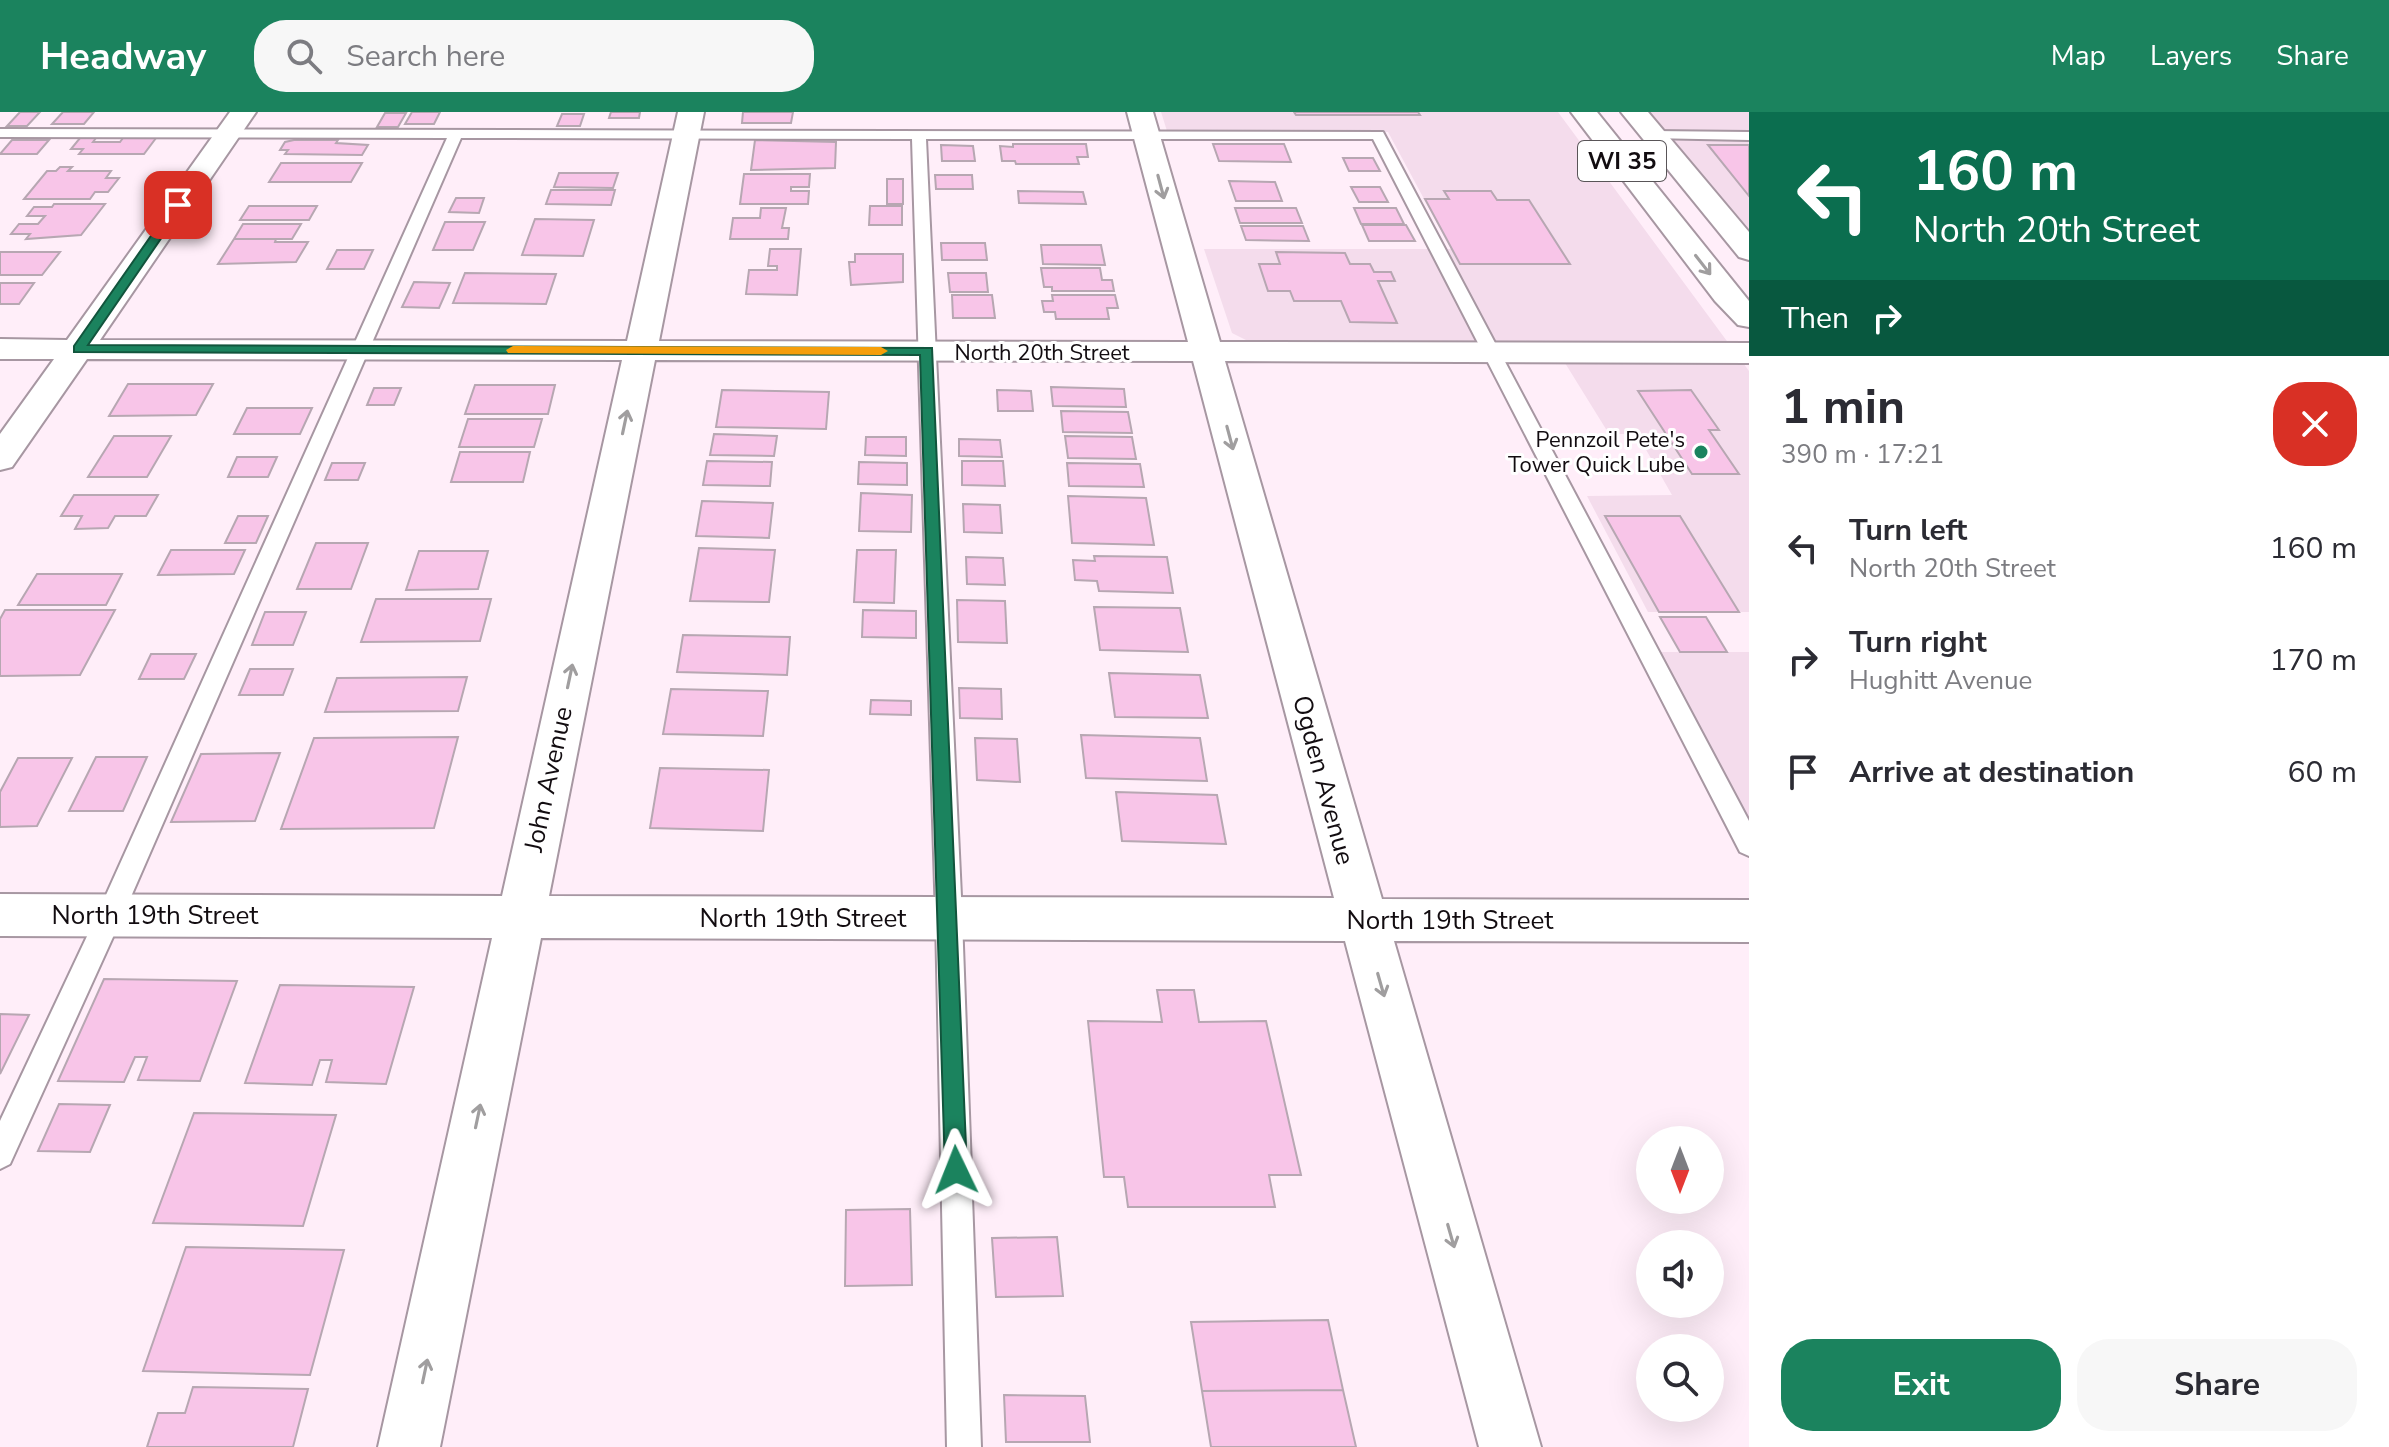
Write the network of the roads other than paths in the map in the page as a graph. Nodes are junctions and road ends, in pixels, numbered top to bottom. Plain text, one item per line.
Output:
1 (1584, 112) edge
2 (1634, 112) edge
3 (235, 122) edge
4 (689, 123) edge
5 (1143, 124) edge
6 (0, 133) edge
7 (455, 135) junction
8 (919, 135) junction
9 (1653, 135) junction
10 (1749, 136) edge
11 (1747, 247) edge
12 (1749, 318) edge
13 (0, 349) edge
14 (78, 349) junction
15 (360, 350) junction
16 (640, 351) junction
17 (927, 351) junction
18 (1207, 352) junction
19 (1494, 353) junction
20 (1749, 353) edge
21 (0, 459) edge
22 (1749, 845) edge
23 (0, 915) edge
24 (110, 915) junction
25 (519, 917) junction
26 (949, 918) junction
27 (1362, 920) junction
28 (1749, 921) edge
29 (0, 1154) edge
30 (409, 1447) edge
31 (964, 1447) edge
32 (1510, 1447) edge

1 -> 12 street, WI 35
2 - 9 street, WI 35
3 - 6 lane
3 - 7 lane
3 - 14 street
4 - 7 lane
4 - 8 lane
4 - 16 street, John Avenue
5 - 8 lane
5 -> 18 street, Ogden Avenue
5 - 19 lane
7 - 15 lane
8 - 17 lane
9 - 10 lane
9 - 11 street, WI 35
13 - 14 street, North 20th Street
14 - 15 street, North 20th Street
14 - 21 street
15 - 16 street, North 20th Street
15 - 24 lane
16 - 17 street, North 20th Street
25 -> 16 street, John Avenue
17 - 18 street, North 20th Street
17 - 26 lane
18 - 19 street, North 20th Street
18 -> 27 street, Ogden Avenue
19 - 20 street, North 20th Street
19 - 22 lane
23 - 24 street, North 19th Street
24 - 25 street, North 19th Street
24 - 29 lane
25 - 26 street, North 19th Street
30 -> 25 street, John Avenue
26 - 27 street, North 19th Street
26 - 31 lane
27 - 28 street, North 19th Street
27 -> 32 street, Ogden Avenue

